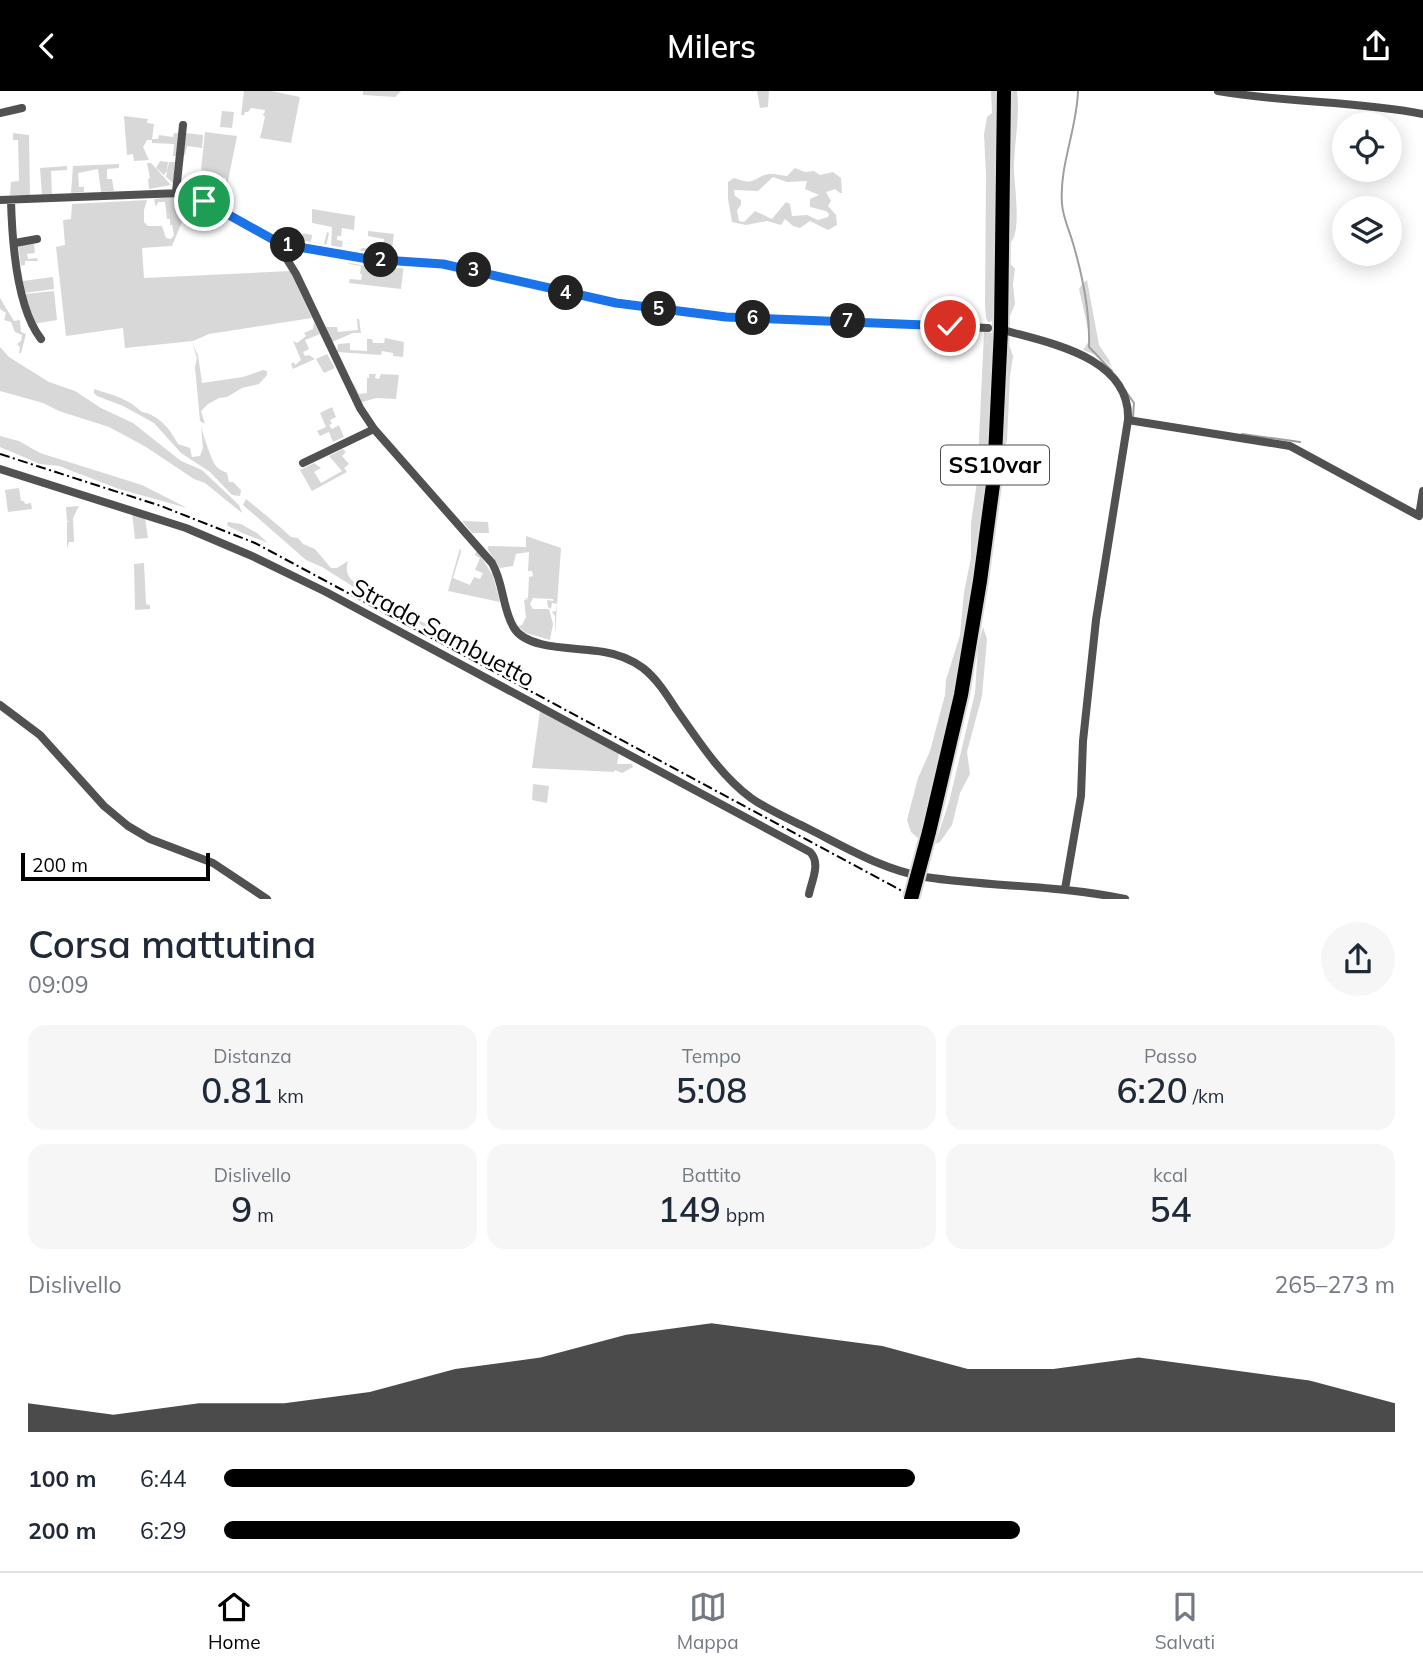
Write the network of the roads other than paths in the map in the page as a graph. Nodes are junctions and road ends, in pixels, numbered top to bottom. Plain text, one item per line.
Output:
1 (1004, 91) edge
2 (1218, 91) edge
3 (22, 109) dead end
4 (0, 113) edge
5 (1423, 114) edge
6 (183, 125) dead end
7 (176, 192) junction
8 (0, 200) edge
9 (11, 200) junction
10 (37, 239) dead end
11 (15, 243) junction
12 (277, 243) junction
13 (988, 328) dead end
14 (1003, 330) dead end
15 (41, 339) dead end
16 (1128, 420) junction
17 (374, 429) junction
18 (303, 463) dead end
19 (0, 468) edge
20 (1423, 491) edge
21 (0, 705) edge
22 (1065, 889) junction
23 (809, 894) dead end
24 (267, 899) edge
25 (911, 899) edge
26 (1125, 899) edge

1 - 25 highway, SS10var, bridge
2 - 5 street
3 - 4 street
6 - 7 street
7 - 9 street
7 - 12 street
8 - 9 street
9 - 11 street
10 - 11 street
11 - 15 street
12 - 13 street
12 - 17 street
14 - 16 street
16 - 20 street
16 - 22 street
17 - 18 street
17 - 22 street
19 - 23 street, Strada Sambuetto
21 - 24 street
22 - 26 street

